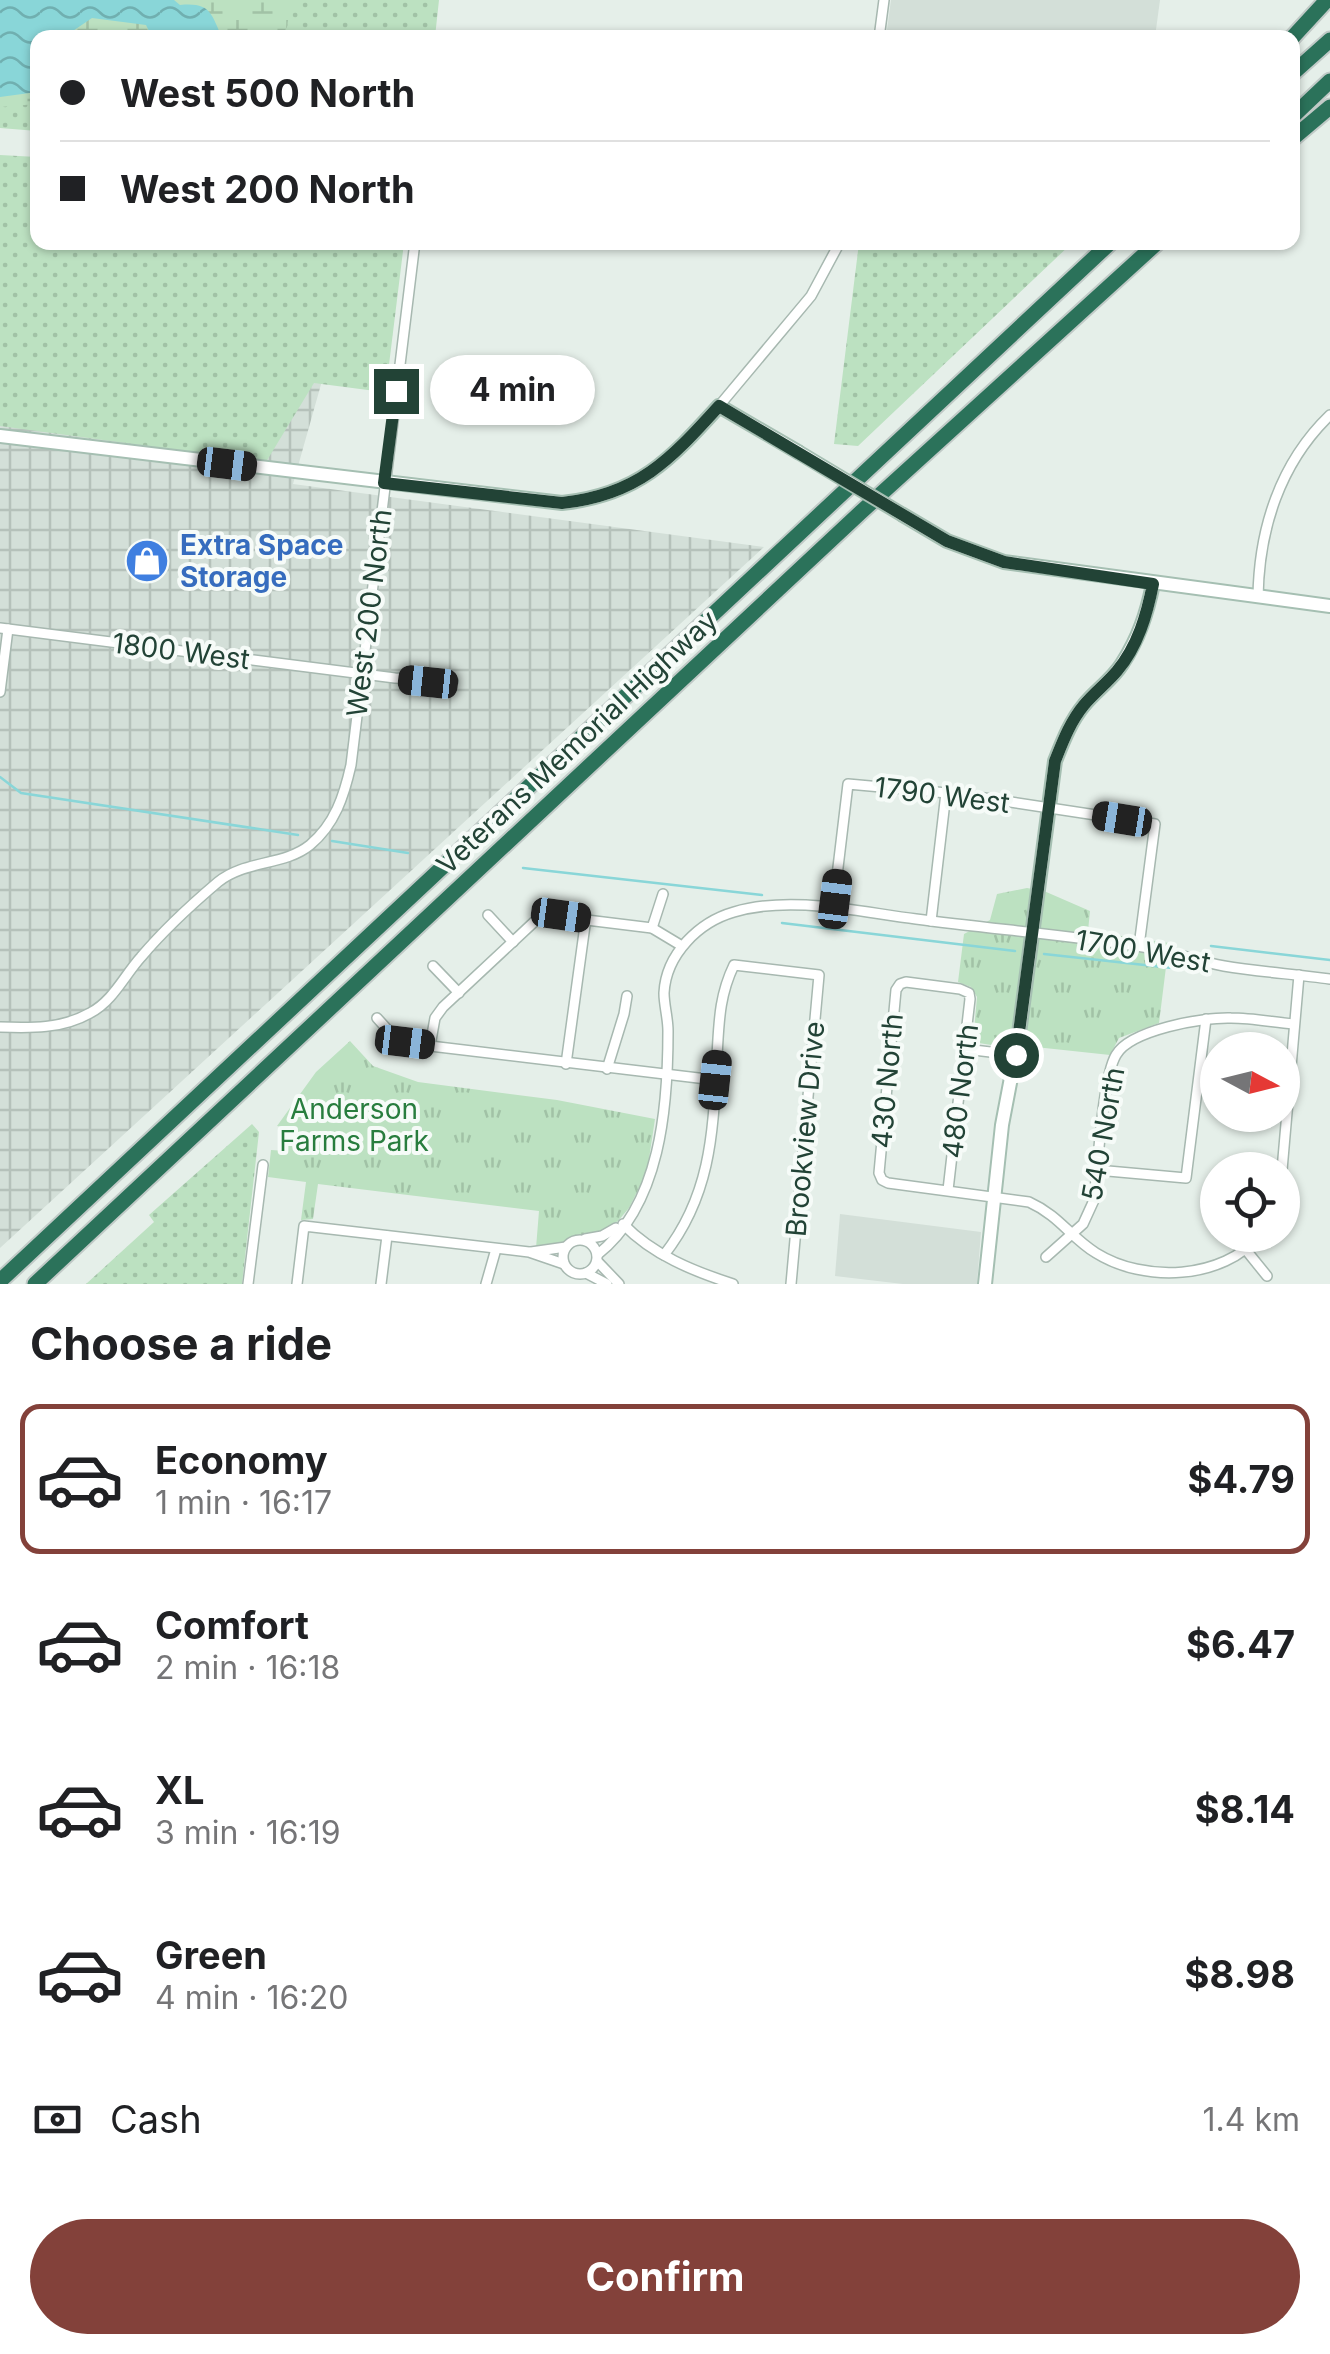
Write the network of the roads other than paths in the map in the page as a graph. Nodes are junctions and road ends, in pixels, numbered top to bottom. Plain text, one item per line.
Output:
1 (884, 0) edge
2 (1326, 0) edge
3 (880, 30) edge
4 (1299, 30) edge
5 (1330, 40) edge
6 (1300, 67) edge
7 (1330, 81) edge
8 (1330, 107) edge
9 (1300, 109) edge
10 (1300, 132) edge
11 (414, 250) edge
12 (836, 250) edge
13 (1101, 250) edge
14 (1149, 250) edge
15 (719, 406) junction
16 (1330, 415) edge
17 (0, 436) edge
18 (384, 483) junction
19 (1153, 584) junction
20 (1258, 597) junction
21 (1330, 606) edge
22 (4, 629) edge
23 (362, 674) junction
24 (453, 681) dead end
25 (0, 692) edge
26 (946, 793) junction
27 (1046, 808) junction
28 (663, 894) dead end
29 (834, 909) junction
30 (488, 915) dead end
31 (586, 918) junction
32 (931, 921) junction
33 (652, 928) junction
34 (1030, 933) junction
35 (513, 942) junction
36 (682, 946) junction
37 (1139, 946) junction
38 (433, 966) dead end
39 (1299, 975) junction
40 (1330, 979) edge
41 (900, 984) joint
42 (458, 992) junction
43 (626, 996) dead end
44 (377, 1018) dead end
45 (1206, 1019) junction
46 (1292, 1024) junction
47 (0, 1027) edge
48 (430, 1046) junction
49 (965, 1049) junction
50 (1016, 1055) junction
51 (566, 1064) junction
52 (607, 1069) junction
53 (665, 1076) junction
54 (715, 1080) junction
55 (1283, 1152) edge
56 (264, 1165) dead end
57 (1098, 1170) junction
58 (948, 1190) junction
59 (994, 1195) junction
60 (624, 1224) junction
61 (1073, 1232) junction
62 (387, 1236) junction
63 (582, 1240) junction
64 (566, 1246) junction
65 (496, 1248) junction
66 (529, 1252) junction
67 (1243, 1252) edge
68 (1248, 1252) edge
69 (664, 1255) junction
70 (1046, 1257) dead end
71 (597, 1258) junction
72 (564, 1264) junction
73 (586, 1273) junction
74 (1267, 1276) dead end
75 (0, 1281) edge
76 (35, 1284) edge
77 (248, 1284) edge
78 (297, 1284) edge
79 (381, 1284) edge
80 (486, 1284) edge
81 (607, 1284) edge
82 (619, 1284) edge
83 (733, 1284) edge
84 (790, 1284) edge
85 (986, 1284) edge

1 - 3 street
2 - 4 highway
5 - 6 highway
7 - 9 highway
8 - 10 highway
11 - 18 street, West 200 North
12 - 15 street
13 - 75 highway, Veterans Memorial Highway
14 - 76 highway, Veterans Memorial Highway
15 - 18 street
15 - 19 street, bridge
16 - 20 street
17 - 18 street
18 - 23 street, West 200 North
19 - 20 street
19 - 27 street
20 - 21 street
22 - 23 street, 1800 West
22 - 25 street
23 - 24 street, 1800 West
23 - 47 street, West 200 North
26 - 27 street, 1790 West
26 - 29 street, 1790 West
26 - 32 street
27 - 34 street
27 - 37 street, 1790 West
28 - 33 street
29 - 32 street, 1700 West
29 - 36 street, 1700 West
30 - 35 street
31 - 33 street
31 - 35 street
31 - 51 street
32 - 34 street, 1700 West
33 - 36 street
34 - 37 street, 1700 West
34 - 50 street
35 - 42 street
36 - 53 street
37 - 39 street, 1700 West
38 - 42 street
39 - 40 street, 1700 West
39 - 46 street
41 - 49 street, 480 North
41 - 58 street, 430 North
42 - 48 street
43 - 52 street
44 - 48 street
45 - 46 street
45 - 57 street, 540 North
45 - 57 street
46 - 55 street
48 - 51 street
49 - 50 street
49 - 58 street, 480 North
50 - 59 street
51 - 52 street
52 - 53 street
53 - 54 street
53 - 60 street
54 - 69 street
54 - 84 street, Brookview Drive
56 - 77 street
57 - 61 street, 540 North
58 - 59 street
59 - 61 street
59 - 85 street
60 - 63 street
60 - 69 street
60 - 71 street
61 - 67 street
61 - 70 street, 540 North
62 - 65 street
62 - 78 street
62 - 79 street
63 - 64 street
63 - 71 street
64 - 66 street
64 - 72 street
65 - 66 street
65 - 80 street
66 - 72 street
68 - 74 street
69 - 83 street
71 - 73 street
71 - 82 street
72 - 73 street
73 - 81 street

